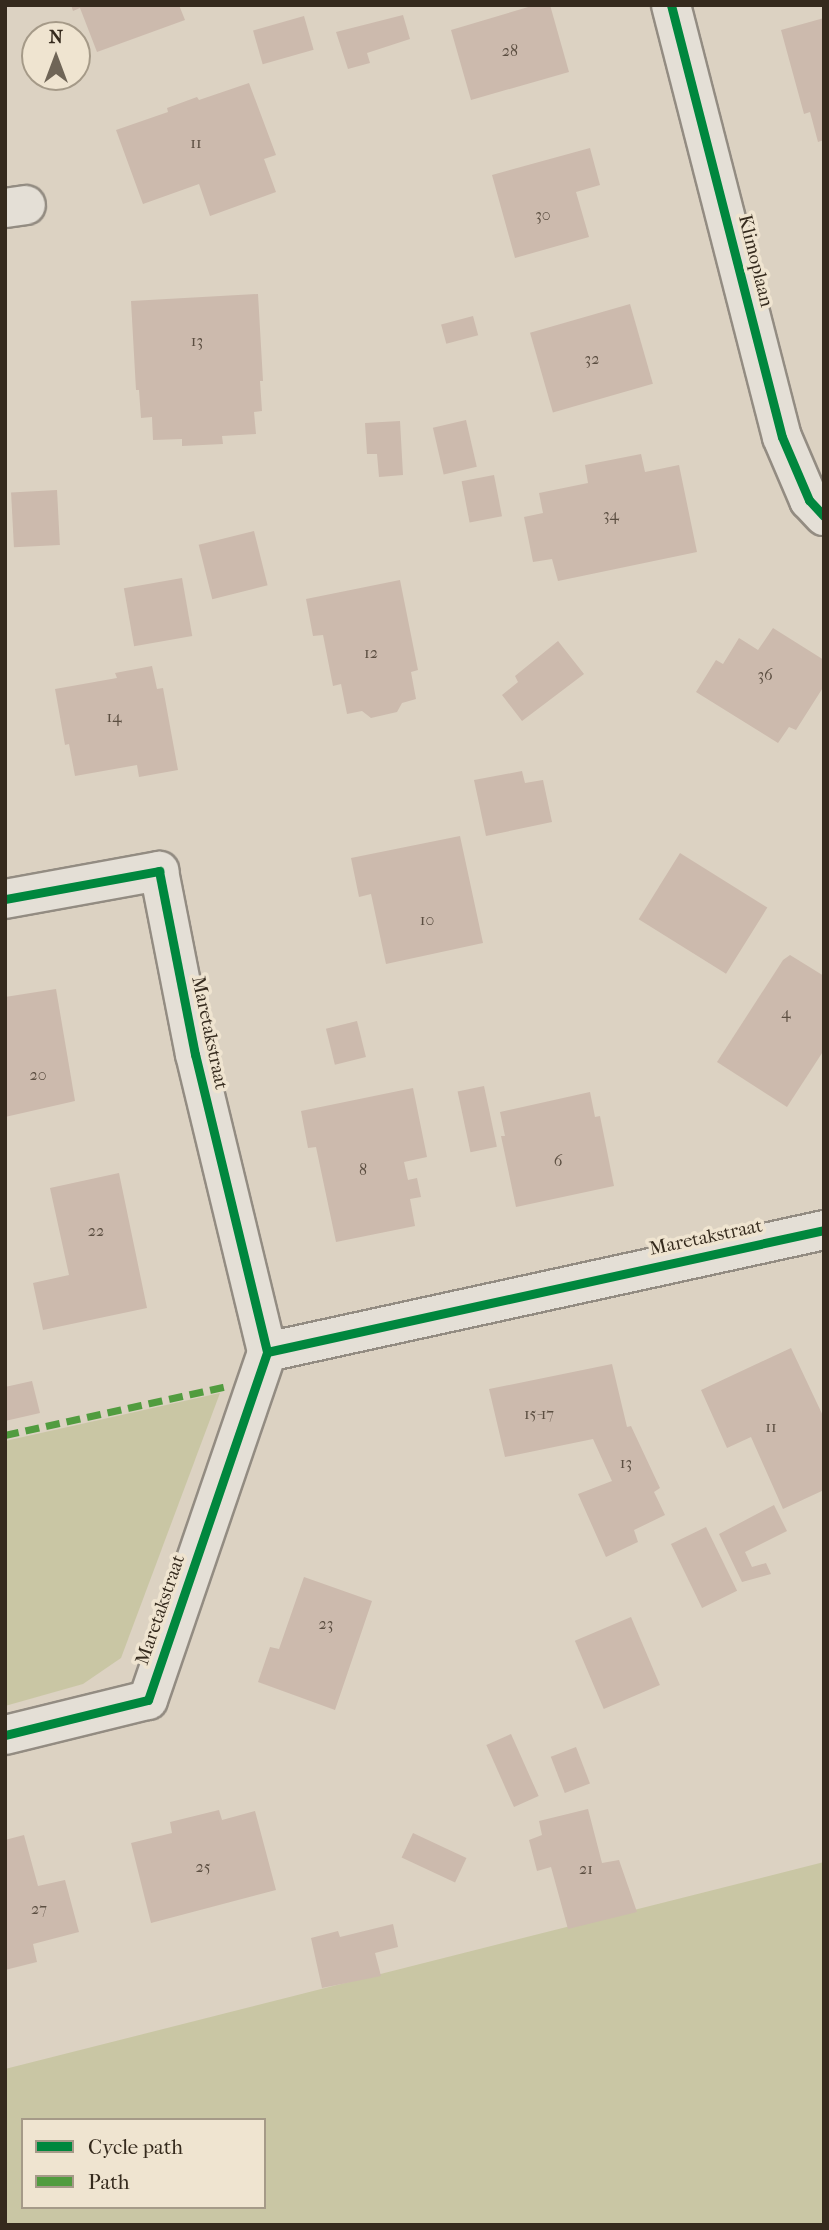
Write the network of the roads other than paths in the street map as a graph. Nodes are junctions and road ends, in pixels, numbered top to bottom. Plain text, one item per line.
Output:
1 (671, 5) edge
2 (824, 516) edge
3 (5, 899) edge
4 (824, 1230) edge
5 (267, 1352) junction
6 (5, 1735) edge

1 - 2 street, Klimoplaan
3 - 5 street, Maretakstraat
4 - 5 street, Maretakstraat
5 - 6 street, Maretakstraat

